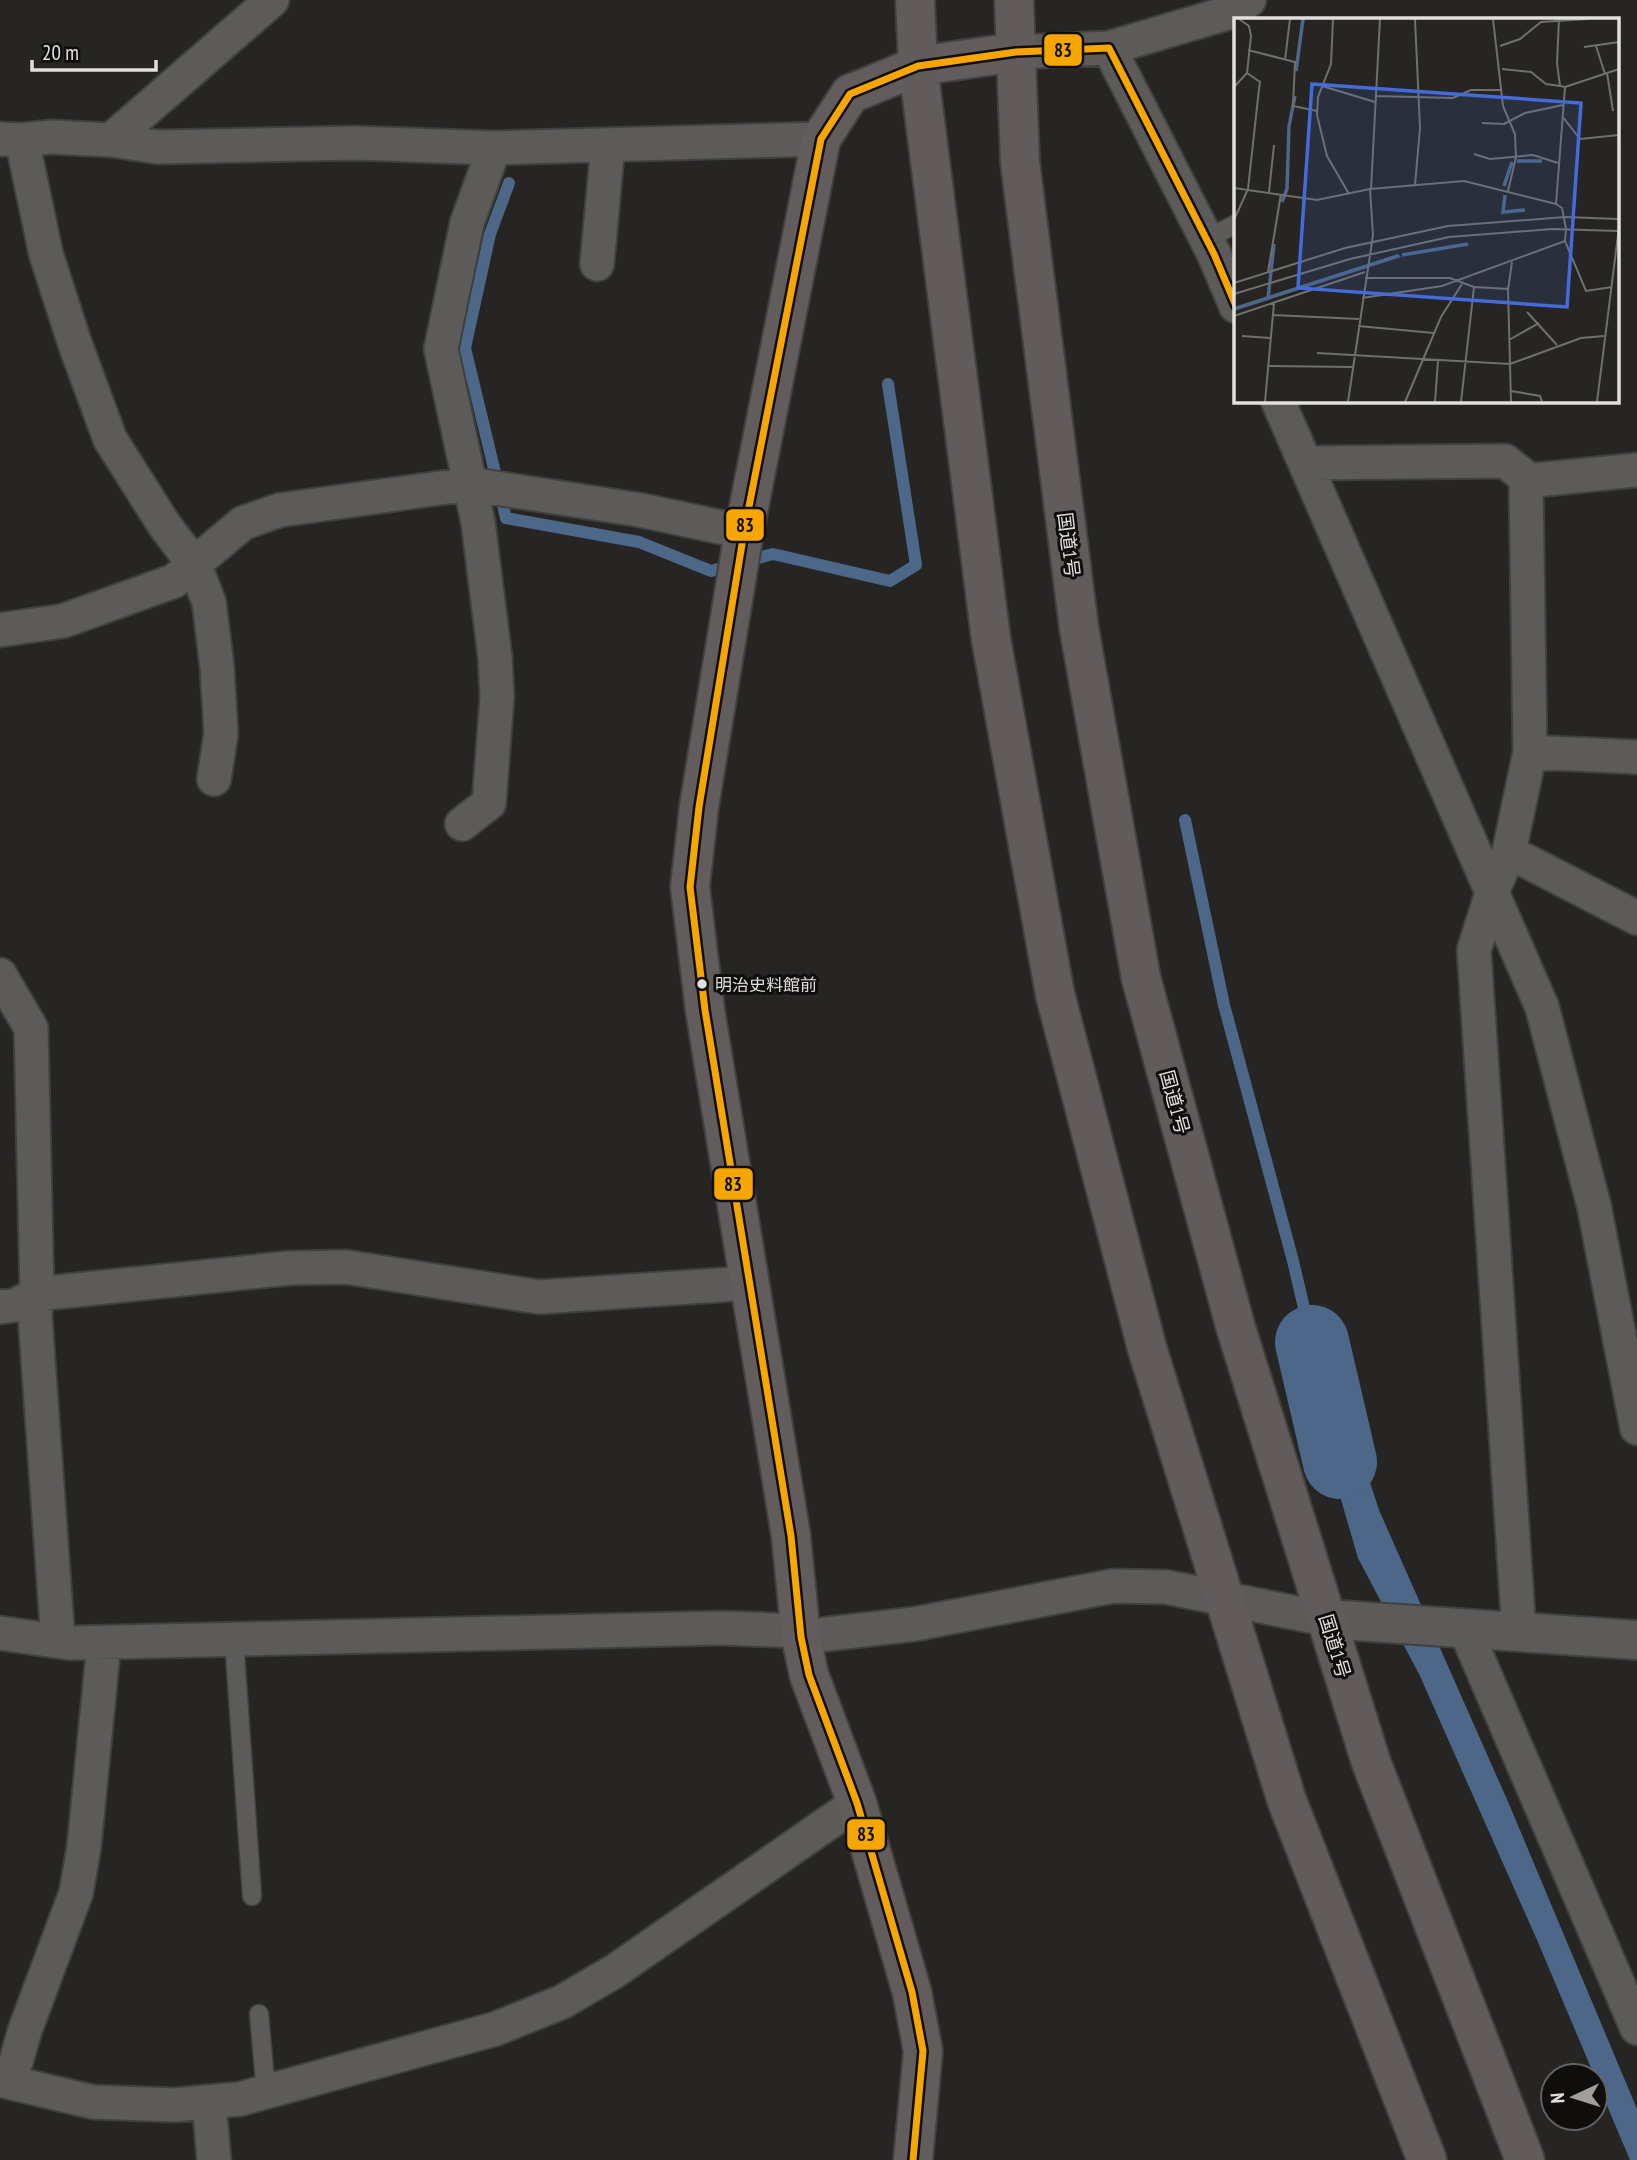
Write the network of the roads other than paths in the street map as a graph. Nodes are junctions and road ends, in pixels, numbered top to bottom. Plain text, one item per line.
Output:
1 (272, 0) edge
2 (915, 0) edge
3 (1014, 0) edge
4 (1249, 0) edge
5 (1109, 48) junction
6 (1016, 52) junction
7 (918, 66) junction
8 (821, 139) junction
9 (11, 140) edge
10 (111, 140) junction
11 (608, 145) junction
12 (494, 149) junction
13 (1234, 225) edge
14 (1206, 239) junction
15 (597, 264) dead end
16 (1234, 302) edge
17 (1278, 402) edge
18 (1306, 463) junction
19 (1637, 470) edge
20 (1530, 481) junction
21 (469, 484) junction
22 (744, 532) junction
23 (194, 564) junction
24 (0, 630) edge
25 (1530, 752) junction
26 (1637, 757) edge
27 (214, 779) dead end
28 (462, 824) dead end
29 (1509, 852) junction
30 (1493, 890) junction
31 (1637, 918) edge
32 (0, 975) edge
33 (750, 1283) junction
34 (37, 1294) junction
35 (0, 1307) edge
36 (1637, 1427) edge
37 (1225, 1598) junction
38 (1334, 1619) junction
39 (1455, 1628) junction
40 (1519, 1631) junction
41 (0, 1633) edge
42 (800, 1634) junction
43 (234, 1640) junction
44 (1637, 1640) edge
45 (58, 1641) junction
46 (104, 1643) junction
47 (857, 1803) junction
48 (252, 1896) dead end
49 (259, 2014) dead end
50 (1637, 2028) edge
51 (5, 2081) edge
52 (265, 2092) junction
53 (209, 2103) junction
54 (214, 2160) edge
55 (913, 2160) edge
56 (1427, 2160) edge
57 (1525, 2160) edge

1 - 10 street
2 - 7 highway
3 - 6 highway, 国道1号
4 - 5 street
5 - 6 street
5 - 14 street
6 - 7 main road
6 - 38 highway, 国道1号
7 - 8 main road
7 - 37 highway
8 - 11 street
8 - 22 main road
9 - 10 street
9 - 23 street
10 - 12 street
11 - 12 street
11 - 15 street
12 - 21 street
13 - 14 lane
14 - 16 street
17 - 18 street
18 - 20 street
18 - 30 street
19 - 20 street
20 - 25 street
21 - 22 street
21 - 23 street
21 - 28 street
22 - 33 main road
23 - 24 street
23 - 27 street
25 - 26 street
25 - 29 street
29 - 30 street
29 - 31 street
30 - 36 street
30 - 40 street
32 - 34 street
33 - 34 street
33 - 42 main road
34 - 35 street
34 - 45 street
37 - 38 street
37 - 42 street
37 - 56 highway
38 - 39 street
38 - 57 highway, 国道1号
39 - 40 street
39 - 50 street
40 - 44 street
41 - 45 street
42 - 43 street
42 - 47 main road
43 - 46 street
43 - 48 lane
45 - 46 street
46 - 51 street
47 - 52 street
47 - 55 main road
49 - 52 lane
51 - 53 street
52 - 53 street
53 - 54 street

